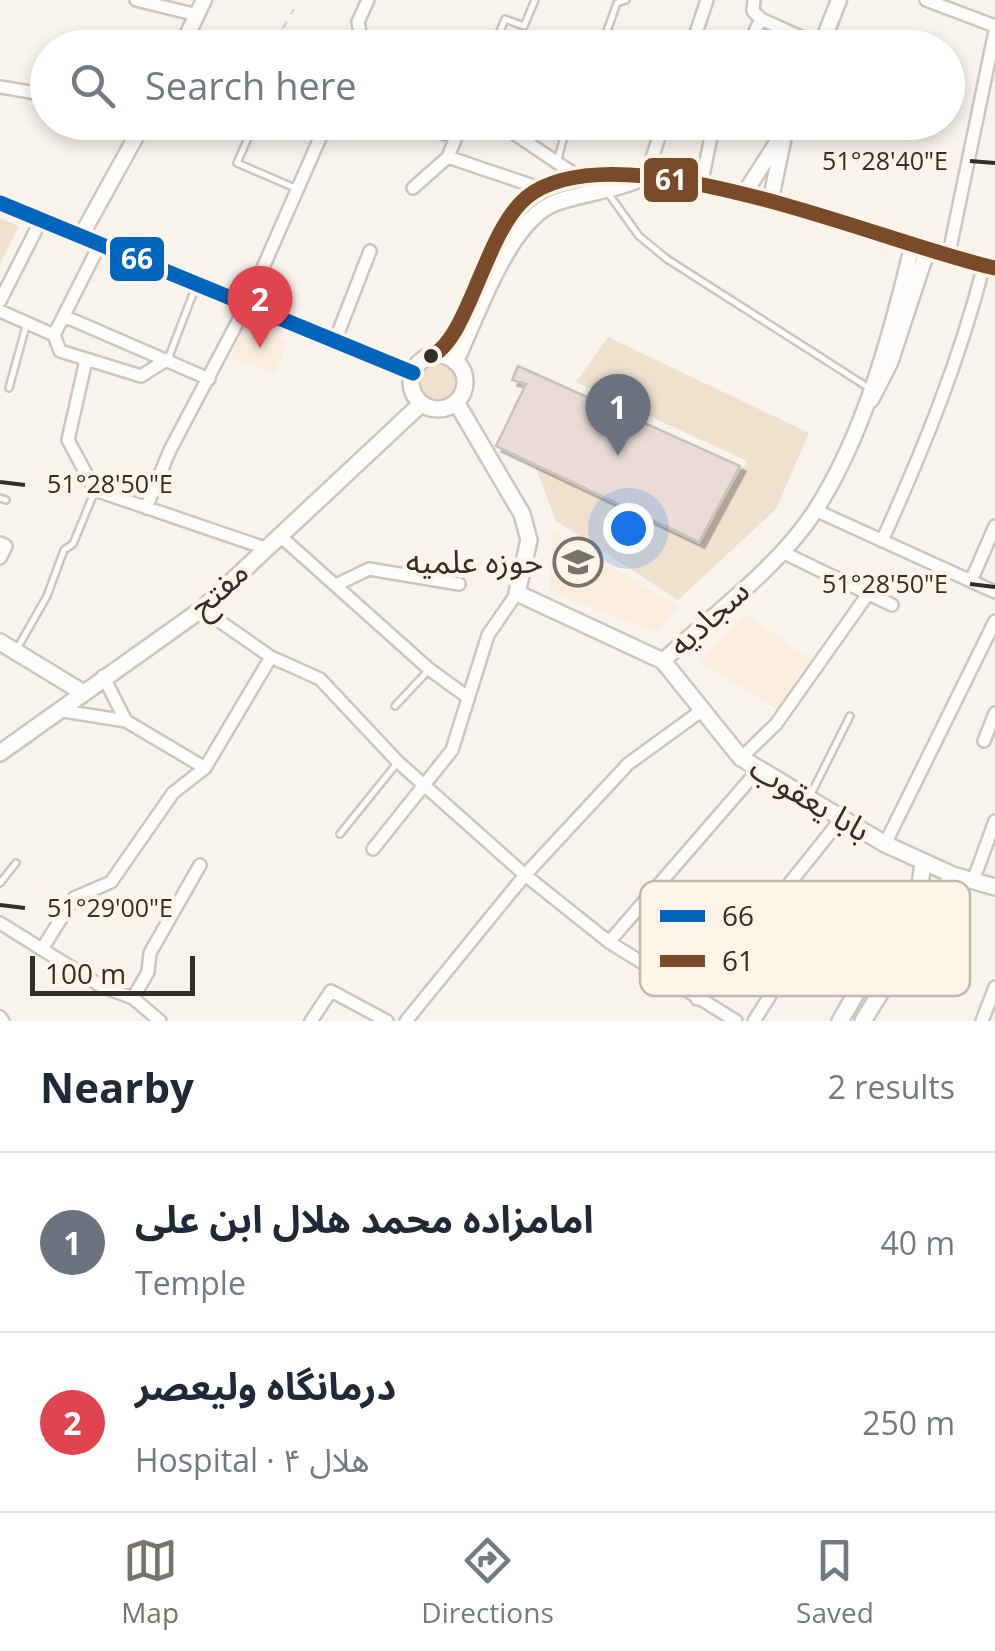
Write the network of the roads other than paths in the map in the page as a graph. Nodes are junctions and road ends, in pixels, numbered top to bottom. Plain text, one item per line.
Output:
1 (136, 0) edge
2 (204, 0) edge
3 (368, 0) edge
4 (535, 0) edge
5 (626, 0) edge
6 (707, 0) edge
7 (754, 0) edge
8 (839, 0) edge
9 (926, 0) edge
10 (197, 16) junction
11 (761, 19) junction
12 (995, 28) edge
13 (190, 30) edge
14 (359, 30) edge
15 (500, 30) edge
16 (609, 30) edge
17 (696, 30) edge
18 (756, 30) edge
19 (784, 30) edge
20 (827, 30) edge
21 (0, 87) edge
22 (30, 92) edge
23 (132, 140) edge
24 (248, 140) edge
25 (318, 140) edge
26 (455, 140) edge
27 (524, 140) edge
28 (563, 140) edge
29 (658, 140) edge
30 (710, 140) edge
31 (778, 140) edge
32 (783, 140) edge
33 (448, 157) junction
34 (557, 162) junction
35 (646, 176) junction
36 (580, 178) junction
37 (702, 182) junction
38 (295, 188) junction
39 (413, 188) dead end
40 (542, 189) junction
41 (606, 190) junction
42 (744, 194) junction
43 (770, 202) junction
44 (0, 203) edge
45 (41, 220) junction
46 (81, 236) junction
47 (100, 244) junction
48 (920, 249) junction
49 (370, 252) dead end
50 (948, 258) junction
51 (990, 267) edge
52 (197, 284) junction
53 (0, 301) edge
54 (247, 304) junction
55 (0, 311) edge
56 (66, 316) junction
57 (27, 324) junction
58 (54, 335) junction
59 (335, 341) junction
60 (431, 356) junction
61 (168, 359) junction
62 (86, 360) junction
63 (456, 362) junction
64 (413, 372) junction
65 (208, 379) junction
66 (9, 388) dead end
67 (869, 388) junction
68 (456, 402) junction
69 (421, 404) junction
70 (864, 408) junction
71 (95, 490) junction
72 (146, 508) junction
73 (815, 510) junction
74 (995, 526) edge
75 (279, 535) junction
76 (882, 541) junction
77 (0, 544) edge
78 (265, 548) junction
79 (782, 552) junction
80 (0, 558) edge
81 (971, 581) junction
82 (459, 584) dead end
83 (336, 585) junction
84 (995, 592) edge
85 (517, 593) junction
86 (868, 594) junction
87 (892, 605) dead end
88 (202, 608) junction
89 (995, 621) edge
90 (0, 642) edge
91 (16, 650) junction
92 (271, 658) junction
93 (663, 660) junction
94 (429, 670) junction
95 (103, 676) junction
96 (82, 692) junction
97 (466, 696) junction
98 (395, 706) dead end
99 (58, 710) junction
100 (701, 710) junction
101 (995, 713) edge
102 (850, 716) dead end
103 (126, 721) junction
104 (984, 741) dead end
105 (0, 753) edge
106 (741, 758) junction
107 (398, 762) junction
108 (205, 768) junction
109 (759, 768) junction
110 (425, 782) junction
111 (808, 798) junction
112 (842, 818) junction
113 (995, 821) edge
114 (340, 834) dead end
115 (885, 844) junction
116 (373, 849) dead end
117 (16, 862) dead end
118 (922, 863) junction
119 (200, 864) dead end
120 (525, 875) junction
121 (953, 875) junction
122 (662, 881) edge
123 (792, 881) edge
124 (920, 881) edge
125 (949, 881) edge
126 (973, 881) junction
127 (0, 883) edge
128 (995, 888) edge
129 (640, 907) edge
130 (0, 923) edge
131 (610, 942) junction
132 (42, 949) junction
133 (640, 962) edge
134 (995, 986) edge
135 (691, 996) edge
136 (700, 996) edge
137 (770, 996) edge
138 (855, 996) edge
139 (879, 996) edge
140 (134, 998) junction
141 (697, 1000) junction
142 (160, 1021) edge
143 (311, 1021) edge
144 (387, 1021) edge
145 (406, 1021) edge
146 (736, 1021) edge
147 (754, 1021) edge
148 (840, 1021) edge
149 (864, 1021) edge
150 (982, 1021) edge

1 - 10 street
2 - 10 street
3 - 14 street
4 - 15 lane
5 - 16 lane
6 - 17 street
7 - 11 street
8 - 20 street
9 - 12 street
10 - 13 street
11 - 18 street
11 - 19 street
12 - 50 street
21 - 22 street
23 - 46 street
24 - 38 lane
25 - 38 street
26 - 33 street
27 - 34 street
28 - 34 lane
29 - 35 street
30 - 37 street
31 - 42 street
32 - 43 street
33 - 39 street
33 - 40 street
34 - 36 street
35 - 36 main road
35 - 37 main road
35 - 41 main road
36 - 40 main road
37 - 42 main road
38 - 54 street
40 - 60 main road
41 - 63 main road
41 - 67 lane
42 - 43 main road
43 - 48 main road
44 - 45 main road
45 - 46 main road
45 - 53 street
46 - 47 main road
47 - 52 main road
47 - 56 street
48 - 50 main road
48 - 67 street, سجادیه
48 - 70 street
49 - 59 street
50 - 51 main road
51 - 76 street
52 - 54 main road
52 - 61 lane
54 - 59 main road
54 - 65 street
55 - 57 street
56 - 58 street
56 - 61 street
57 - 58 street
57 - 66 lane
58 - 62 street
59 - 64 main road
60 - 63 main road
60 - 64 main road
61 - 62 street
61 - 65 street
62 - 71 street
63 - 68 main road
64 - 69 main road
65 - 72 street
67 - 70 street, سجادیه
68 - 69 main road
68 - 85 main road
69 - 75 main road, مفتح
70 - 73 street, سجادیه
71 - 72 street
71 - 91 lane
72 - 78 street
73 - 76 street
73 - 79 street, سجادیه
74 - 81 street
75 - 78 main road, مفتح
75 - 83 street
76 - 81 street
77 - 80 street
78 - 88 main road, مفتح
79 - 86 street
79 - 93 street, سجادیه
81 - 84 street
82 - 83 street
83 - 94 street
85 - 93 main road, سجادیه
85 - 97 street
86 - 87 street
86 - 106 street
88 - 92 street
88 - 95 main road, مفتح
89 - 115 street
90 - 91 main road
91 - 96 main road
92 - 107 street
92 - 108 street
93 - 100 main road, بابا یعقوب
94 - 97 street
94 - 98 lane
95 - 96 main road, مفتح
95 - 103 street
96 - 99 main road, مفتح
97 - 110 street
99 - 103 street
99 - 105 main road, مفتح
100 - 106 main road, بابا یعقوب
100 - 120 street
101 - 104 street
102 - 111 lane
103 - 108 street
106 - 109 main road, بابا یعقوب
107 - 110 street
107 - 114 lane
108 - 132 street
109 - 111 main road, بابا یعقوب
109 - 122 street
110 - 116 street
110 - 120 street
111 - 112 main road, بابا یعقوب
112 - 115 main road, بابا یعقوب
112 - 123 street
113 - 126 street
115 - 118 main road, بابا یعقوب
117 - 127 lane
118 - 121 main road, بابا یعقوب
118 - 124 main road
119 - 140 street
120 - 131 street
120 - 145 street
121 - 125 main road
121 - 126 main road, بابا یعقوب
126 - 128 main road, بابا یعقوب
129 - 131 street
130 - 132 street
131 - 133 street
132 - 140 street
134 - 150 street
135 - 141 street
136 - 141 street
137 - 147 street
138 - 148 main road
139 - 149 main road
140 - 142 street
141 - 146 street
143 - 144 street

